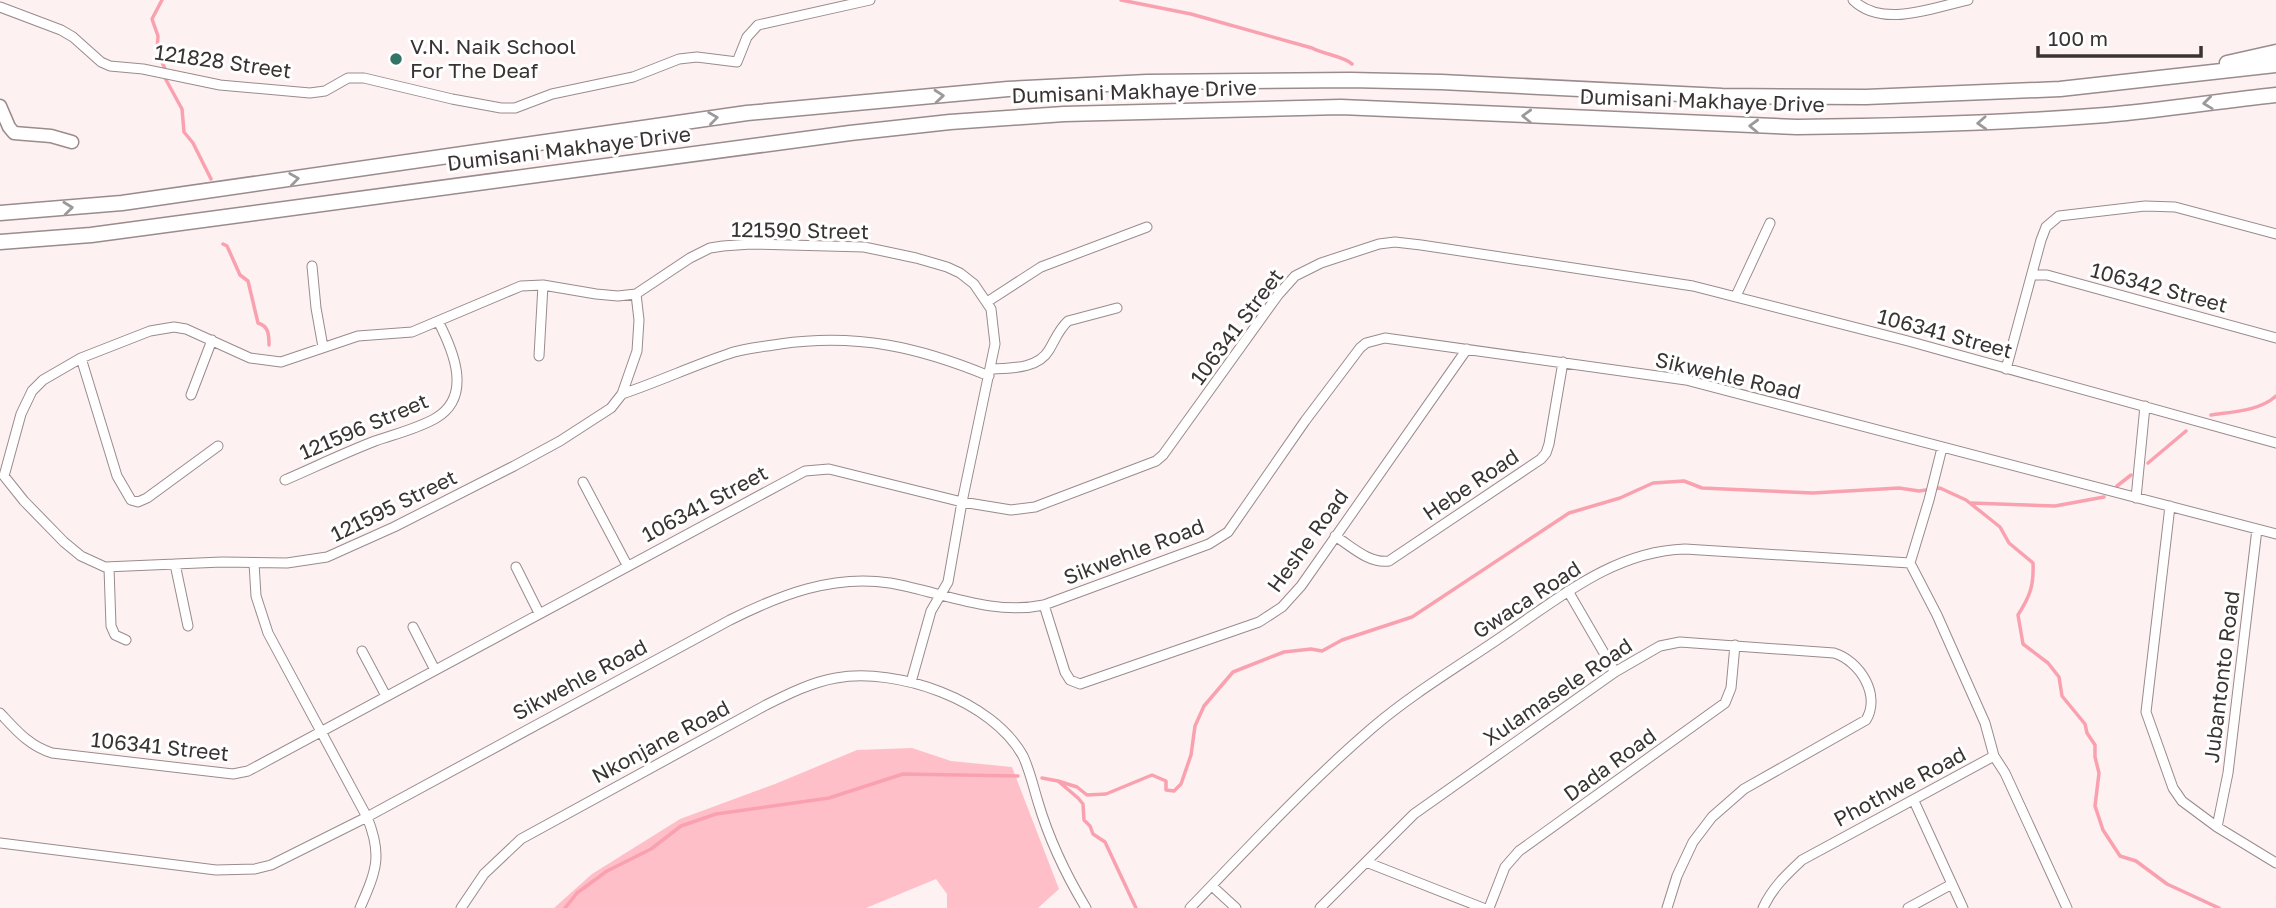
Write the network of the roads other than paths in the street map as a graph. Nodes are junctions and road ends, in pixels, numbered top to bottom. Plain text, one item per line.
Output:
1 (870, 0) edge
2 (1853, 0) edge
3 (1968, 0) edge
4 (848, 3) edge
5 (835, 4) edge
6 (0, 7) edge
7 (2276, 52) edge
8 (2276, 65) edge
9 (2155, 80) junction
10 (2276, 94) edge
11 (0, 106) edge
12 (72, 142) dead end
13 (0, 212) edge
14 (1770, 223) dead end
15 (1147, 227) dead end
16 (2276, 234) edge
17 (0, 242) edge
18 (312, 266) dead end
19 (2033, 275) junction
20 (543, 285) junction
21 (636, 295) junction
22 (1736, 296) junction
23 (987, 302) junction
24 (1117, 308) dead end
25 (438, 321) junction
26 (2276, 338) edge
27 (212, 340) junction
28 (323, 347) junction
29 (1467, 349) junction
30 (539, 356) dead end
31 (81, 358) junction
32 (1563, 362) junction
33 (2006, 369) junction
34 (990, 372) junction
35 (622, 394) junction
36 (191, 395) dead end
37 (2145, 407) junction
38 (2276, 443) edge
39 (218, 446) dead end
40 (1941, 448) junction
41 (2, 476) edge
42 (285, 480) dead end
43 (583, 482) dead end
44 (2136, 498) junction
45 (962, 502) junction
46 (2170, 506) junction
47 (2257, 529) junction
48 (2276, 534) edge
49 (1335, 536) junction
50 (254, 563) junction
51 (1910, 563) junction
52 (174, 564) junction
53 (627, 565) junction
54 (516, 566) dead end
55 (109, 568) junction
56 (1568, 591) junction
57 (941, 596) junction
58 (1044, 606) junction
59 (540, 613) junction
60 (188, 626) dead end
61 (413, 627) dead end
62 (126, 640) dead end
63 (1735, 645) junction
64 (362, 651) dead end
65 (435, 670) junction
66 (1615, 672) junction
67 (911, 682) junction
68 (386, 696) junction
69 (0, 713) edge
70 (320, 732) junction
71 (1994, 756) junction
72 (1914, 801) junction
73 (367, 817) junction
74 (2217, 827) junction
75 (0, 843) edge
76 (1366, 862) junction
77 (2276, 863) edge
78 (1952, 884) junction
79 (1212, 886) junction
80 (360, 908) edge
81 (461, 908) edge
82 (1086, 908) edge
83 (1190, 908) edge
84 (1236, 908) edge
85 (1320, 908) edge
86 (1483, 908) edge
87 (1489, 908) edge
88 (1667, 908) edge
89 (1763, 908) edge
90 (1908, 908) edge
91 (1963, 908) edge
92 (2067, 908) edge

1 - 4 street
2 - 3 street
4 - 5 street
5 - 6 street, 121828 Street
7 - 9 main road
8 - 9 main road, Dumisani Makhaye Drive
13 -> 9 main road, Dumisani Makhaye Drive
10 -> 17 main road, Dumisani Makhaye Drive
11 - 12 street
14 - 22 street
15 - 23 street
16 - 19 street
18 - 28 street
19 - 26 street, 106342 Street
19 - 33 street
20 - 21 street
20 - 25 street
20 - 30 street
21 - 23 street, 121590 Street
21 - 35 street, 121595 Street
22 - 33 street, 106341 Street
22 - 45 street, 106341 Street
23 - 34 street, 121590 Street
24 - 34 street
25 - 28 street
25 - 42 street, 121596 Street
27 - 28 street
27 - 31 street
27 - 36 street
29 - 32 street, Sikwehle Road
29 - 49 street, Heshe Road
29 - 58 street, Sikwehle Road
31 - 39 street
31 - 41 street
32 - 40 street, Sikwehle Road
32 - 49 street, Hebe Road
33 - 37 street, 106341 Street
34 - 35 street
34 - 45 street, 121590 Street
35 - 50 street, 121595 Street
37 - 38 street, 106341 Street
37 - 44 street
40 - 44 street, Sikwehle Road
40 - 51 street
41 - 55 street, 121595 Street
43 - 53 street, 106341 Street
44 - 46 street, Sikwehle Road
45 - 53 street, 106341 Street
45 - 57 street
46 - 47 street, Sikwehle Road
46 - 74 street
47 - 48 street, Sikwehle Road
47 - 74 street, Jubantonto Road
49 - 58 street, Heshe Road
50 - 52 street, 121595 Street
50 - 70 street
51 - 56 street, Gwaca Road
51 - 71 street, Phothwe Road
52 - 55 street, 121595 Street
52 - 60 street
53 - 59 street, 106341 Street
54 - 59 street
55 - 62 street
56 - 66 street
56 - 79 street, Gwaca Road
57 - 58 street, Sikwehle Road
57 - 67 street
57 - 73 street, Sikwehle Road
59 - 65 street, 106341 Street
61 - 65 street
63 - 66 street, Xulamasele Road
63 - 87 street, Dada Road
63 - 88 street, Xulamasele Road
64 - 68 street
65 - 68 street, 106341 Street
66 - 76 street, Xulamasele Road
67 - 81 street, Nkonjane Road
67 - 82 street, Nkonjane Road
68 - 70 street, 106341 Street
69 - 70 street, 106341 Street
70 - 73 street
71 - 72 street, Phothwe Road
71 - 92 street
72 - 78 street
72 - 89 street, Phothwe Road
73 - 75 street, Sikwehle Road
73 - 80 street
74 - 77 street
76 - 85 street, Xulamasele Road
76 - 86 street
78 - 90 street
78 - 91 street
79 - 83 street, Gwaca Road
79 - 84 street

